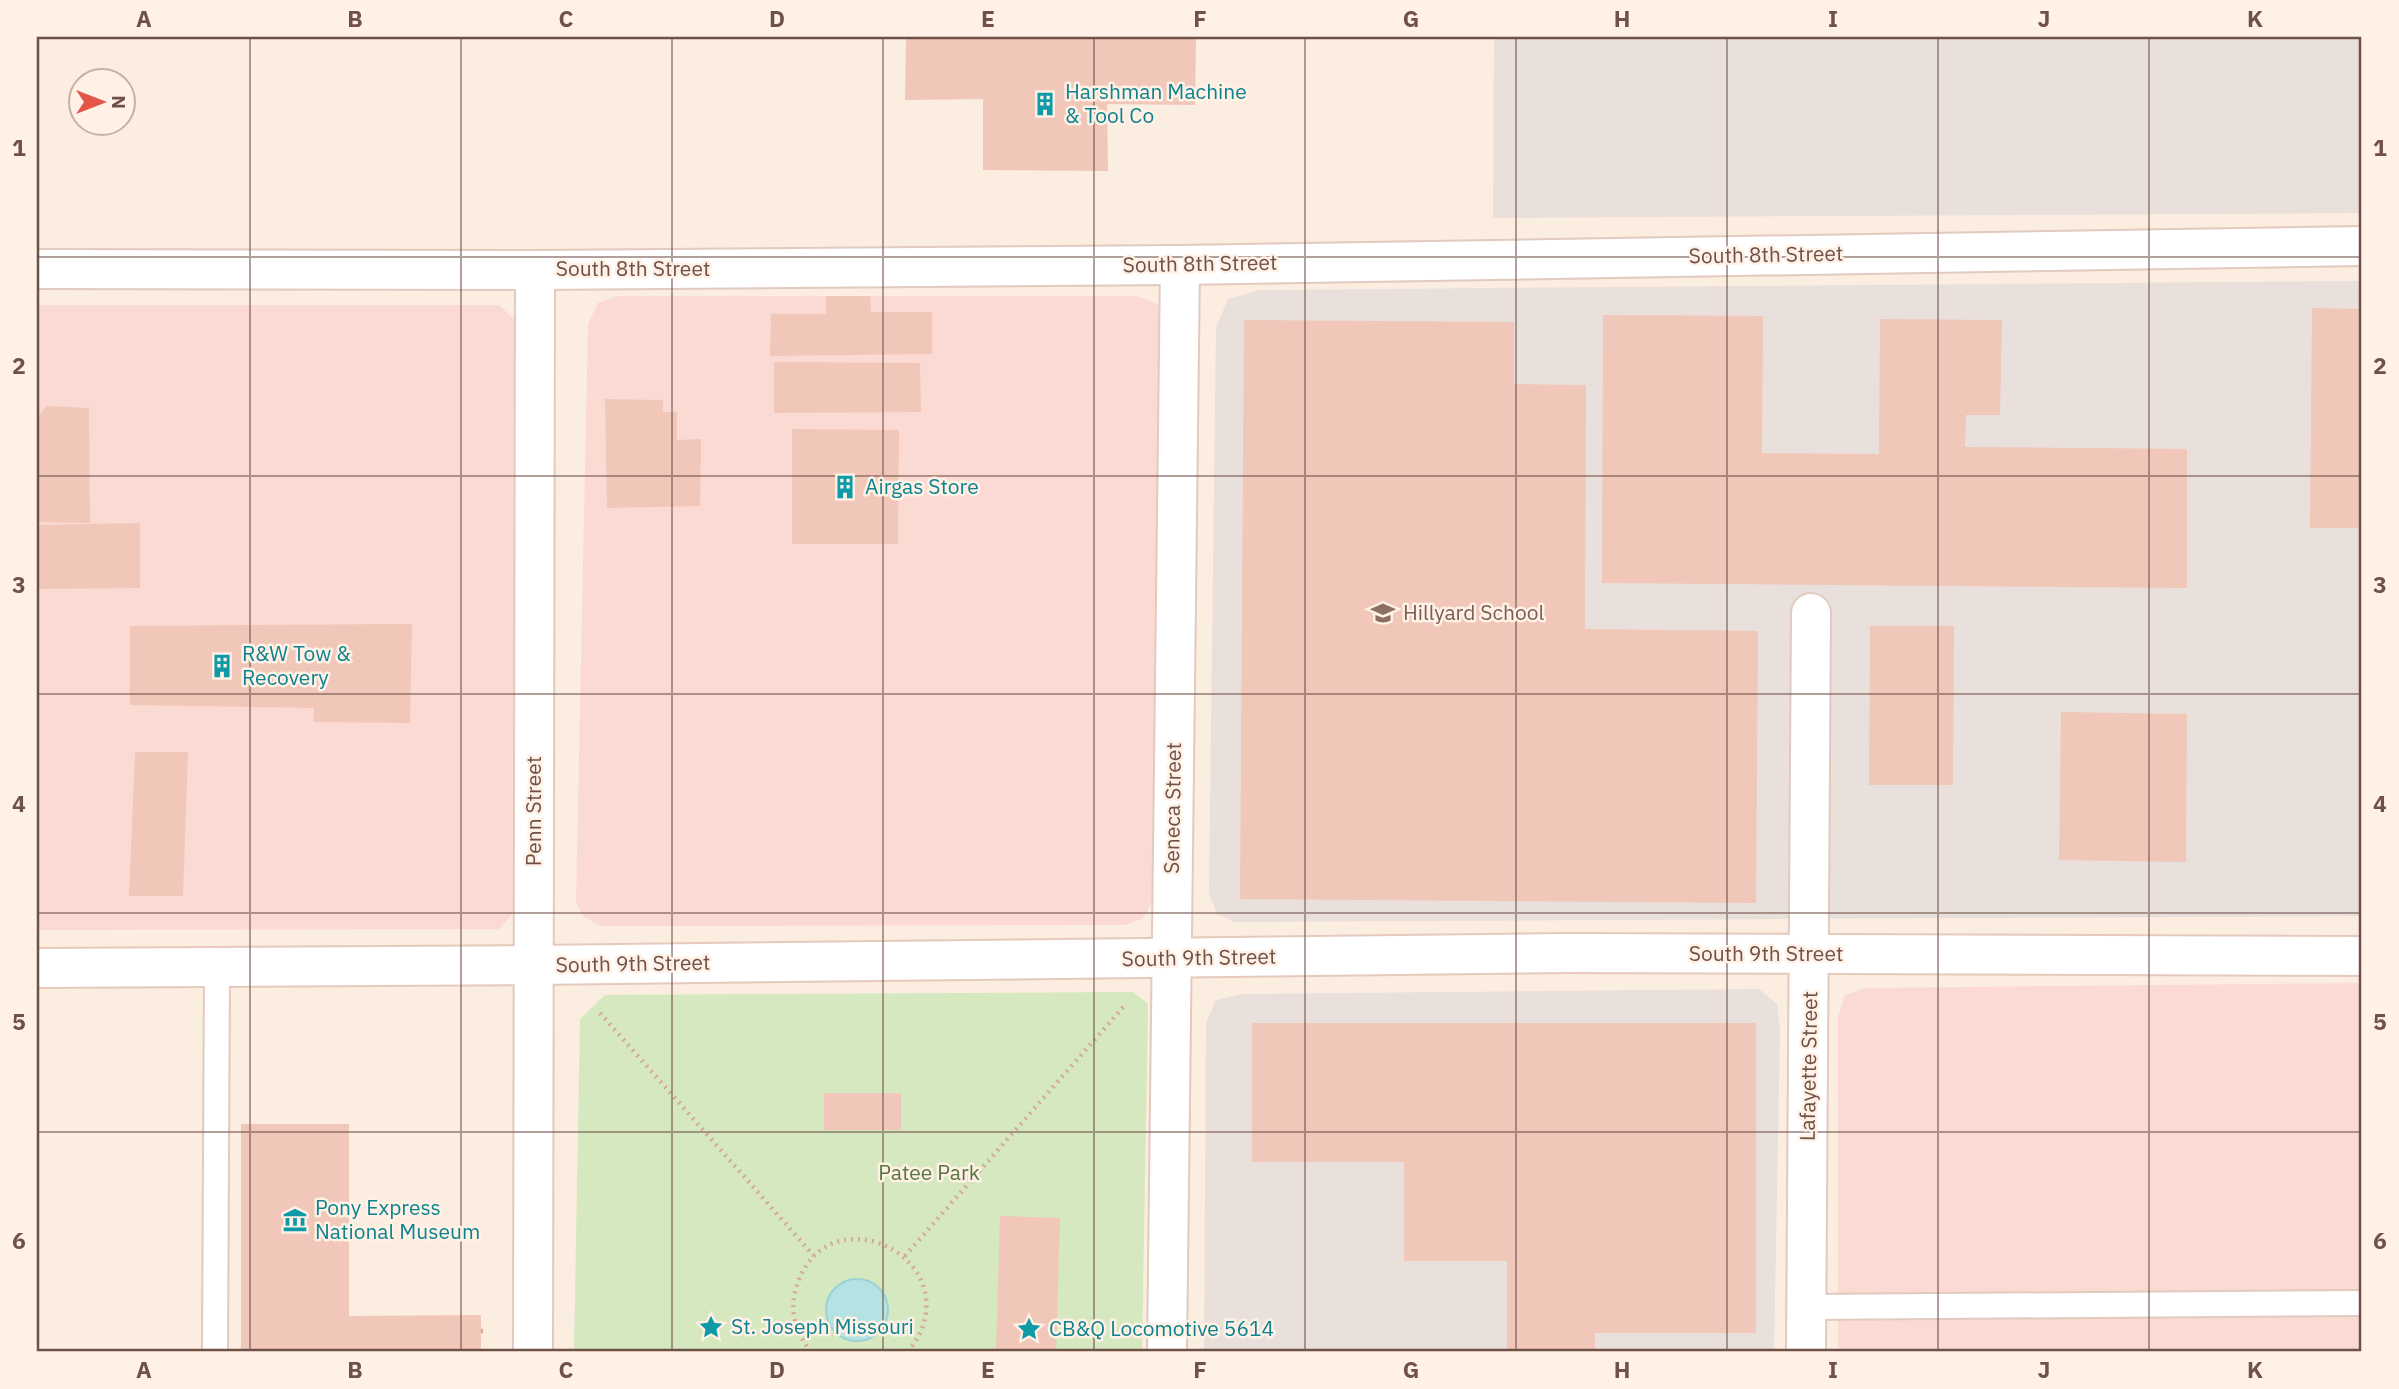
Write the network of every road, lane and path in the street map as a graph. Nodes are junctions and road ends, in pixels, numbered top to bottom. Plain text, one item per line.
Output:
1 (2362, 246) edge
2 (1181, 265) junction
3 (37, 269) edge
4 (535, 270) junction
5 (1811, 613) dead end
6 (1811, 955) junction
7 (2362, 956) edge
8 (1171, 958) junction
9 (534, 965) junction
10 (37, 968) edge
11 (217, 968) junction
12 (1125, 1005) dead end
13 (600, 1013) dead end
14 (814, 1256) junction
15 (905, 1256) junction
16 (2362, 1303) edge
17 (1807, 1307) junction
18 (481, 1331) dead end
19 (488, 1331) dead end
20 (215, 1352) edge
21 (533, 1352) edge
22 (811, 1352) edge
23 (908, 1352) edge
24 (1167, 1352) edge
25 (1807, 1352) edge

1 - 2 street, South 8th Street
2 - 4 street, South 8th Street
2 - 8 street, Seneca Street
3 - 4 street, South 8th Street
4 - 9 street, Penn Street
5 - 6 street, Lafayette Street
6 - 7 street, South 9th Street
6 - 8 street, South 9th Street
6 - 17 street, Lafayette Street
8 - 9 street, South 9th Street
8 - 24 street, Seneca Street
9 - 11 street, South 9th Street
9 - 21 street, Penn Street
10 - 11 street, South 9th Street
11 - 20 lane
12 - 15 path
13 - 14 path
14 - 15 path
14 - 22 path
15 - 23 path
16 - 17 lane
17 - 25 street, Lafayette Street
18 - 19 path

